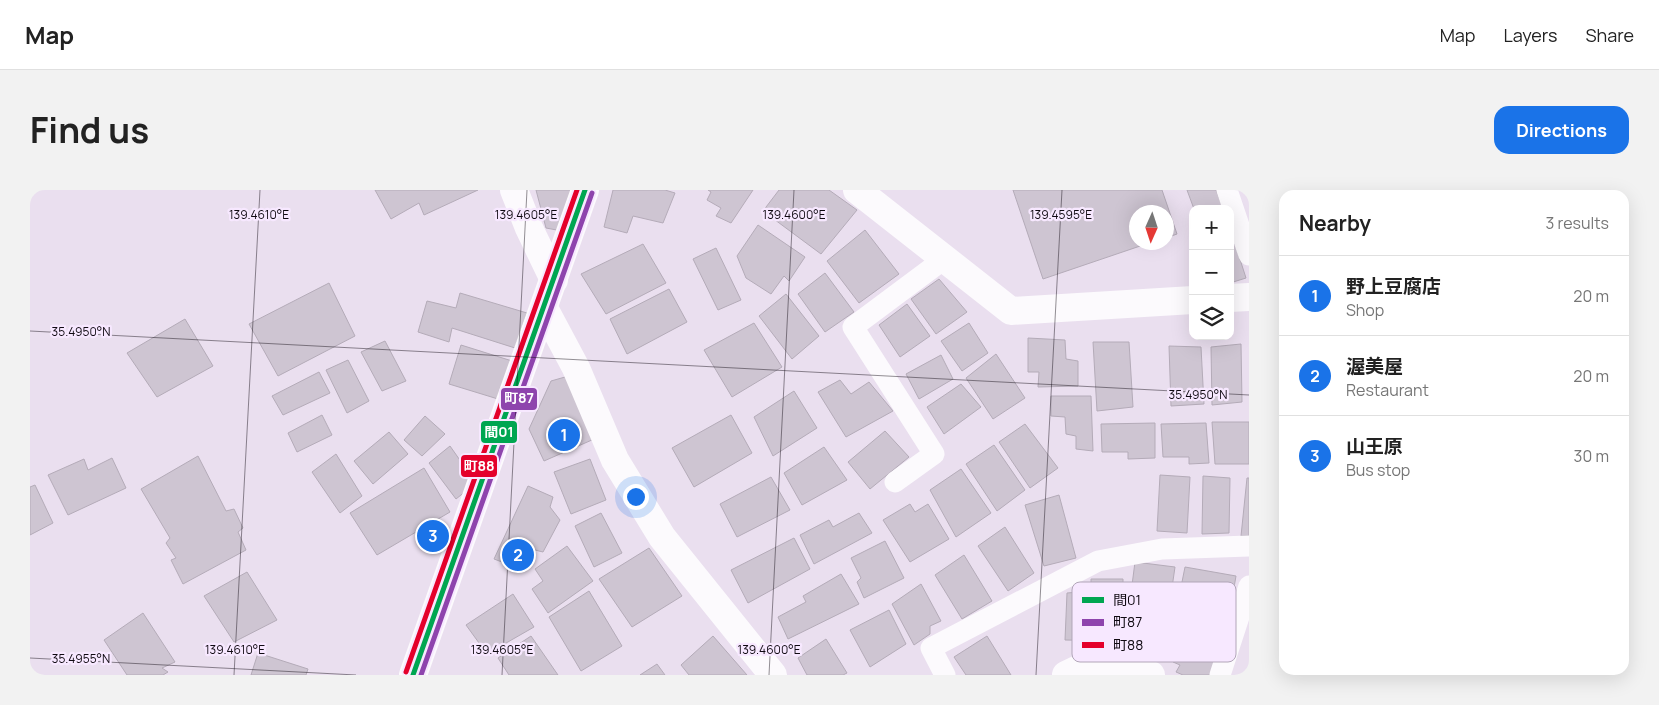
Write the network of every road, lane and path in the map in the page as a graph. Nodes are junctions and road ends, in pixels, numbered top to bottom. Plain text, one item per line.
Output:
1 (514, 190) edge
2 (585, 190) edge
3 (857, 190) edge
4 (1227, 190) edge
5 (1249, 254) edge
6 (944, 259) junction
7 (554, 280) junction
8 (1249, 297) edge
9 (1234, 298) edge
10 (1189, 300) edge
11 (544, 308) junction
12 (895, 482) dead end
13 (1249, 546) edge
14 (1249, 586) edge
15 (1236, 626) edge
16 (1224, 662) edge
17 (413, 675) edge
18 (773, 675) edge
19 (945, 675) edge
20 (1066, 675) edge
21 (1151, 675) edge
22 (1220, 675) edge

1 - 7 street
2 - 7 street
3 - 6 street
4 - 5 lane
6 - 10 street
6 - 12 lane
7 - 11 street
8 - 9 street
11 - 17 street
11 - 18 street
13 - 19 lane
14 - 15 lane
16 - 22 lane
20 - 21 street

